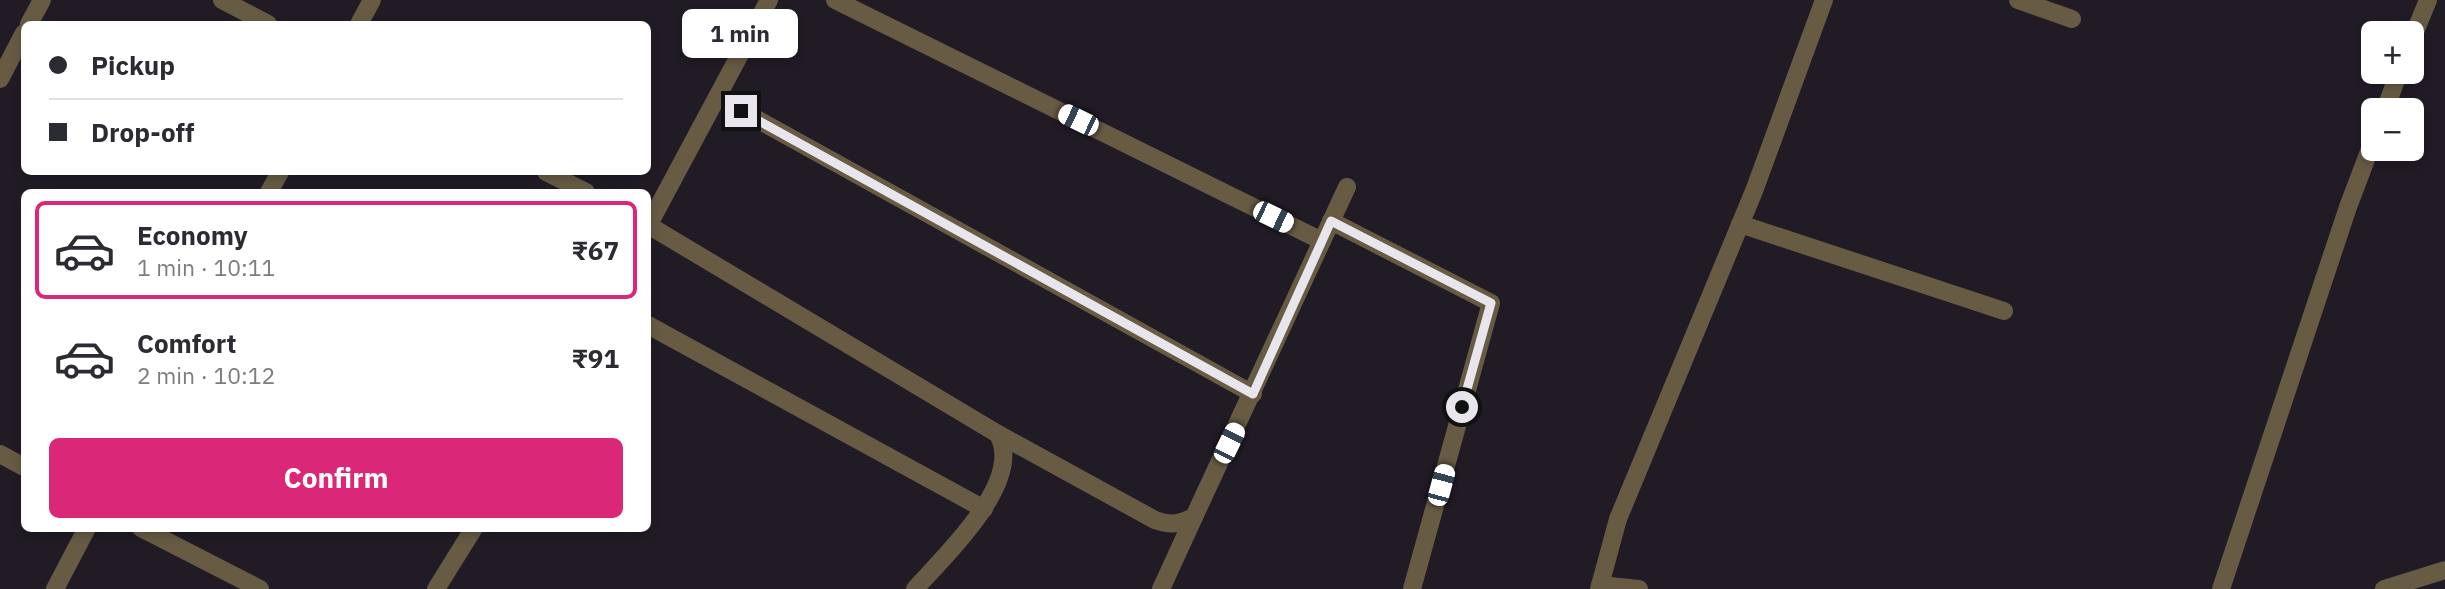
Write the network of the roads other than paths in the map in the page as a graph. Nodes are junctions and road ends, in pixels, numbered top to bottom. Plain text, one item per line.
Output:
1 (42, 0) edge
2 (222, 0) edge
3 (372, 0) edge
4 (769, 0) edge
5 (835, 0) edge
6 (1824, 0) edge
7 (2018, 0) edge
8 (2428, 0) edge
9 (2072, 19) dead end
10 (31, 21) edge
11 (262, 21) edge
12 (361, 21) edge
13 (2419, 21) edge
14 (21, 39) edge
15 (0, 79) edge
16 (717, 97) junction
17 (2365, 161) edge
18 (552, 175) edge
19 (1346, 187) dead end
20 (580, 189) edge
21 (651, 219) edge
22 (1331, 221) junction
23 (1740, 225) junction
24 (651, 227) edge
25 (1322, 241) junction
26 (2004, 311) dead end
27 (651, 327) edge
28 (1253, 394) junction
29 (998, 434) junction
30 (0, 453) edge
31 (21, 465) edge
32 (984, 509) junction
33 (1195, 517) junction
34 (85, 532) edge
35 (149, 532) edge
36 (472, 532) edge
37 (2445, 570) edge
38 (1600, 587) edge
39 (55, 589) edge
40 (260, 589) edge
41 (436, 589) edge
42 (915, 589) edge
43 (1161, 589) edge
44 (1412, 589) edge
45 (1639, 589) edge
46 (2221, 589) edge
47 (2384, 589) edge

1 - 10 street
2 - 11 street
3 - 12 street
4 - 16 street
5 - 25 street
6 - 23 street
7 - 9 street
8 - 13 street
14 - 15 street
16 - 21 street
16 - 28 street
17 - 46 street
18 - 20 street
19 - 22 street
22 - 25 street
22 - 44 street
23 - 26 street
23 - 38 street
24 - 29 street
25 - 28 street
27 - 32 street
28 - 33 street
29 - 32 street
29 - 33 street
30 - 31 street
32 - 42 street
33 - 43 street
34 - 39 street
35 - 40 street
36 - 41 street
37 - 47 street
38 - 45 street

